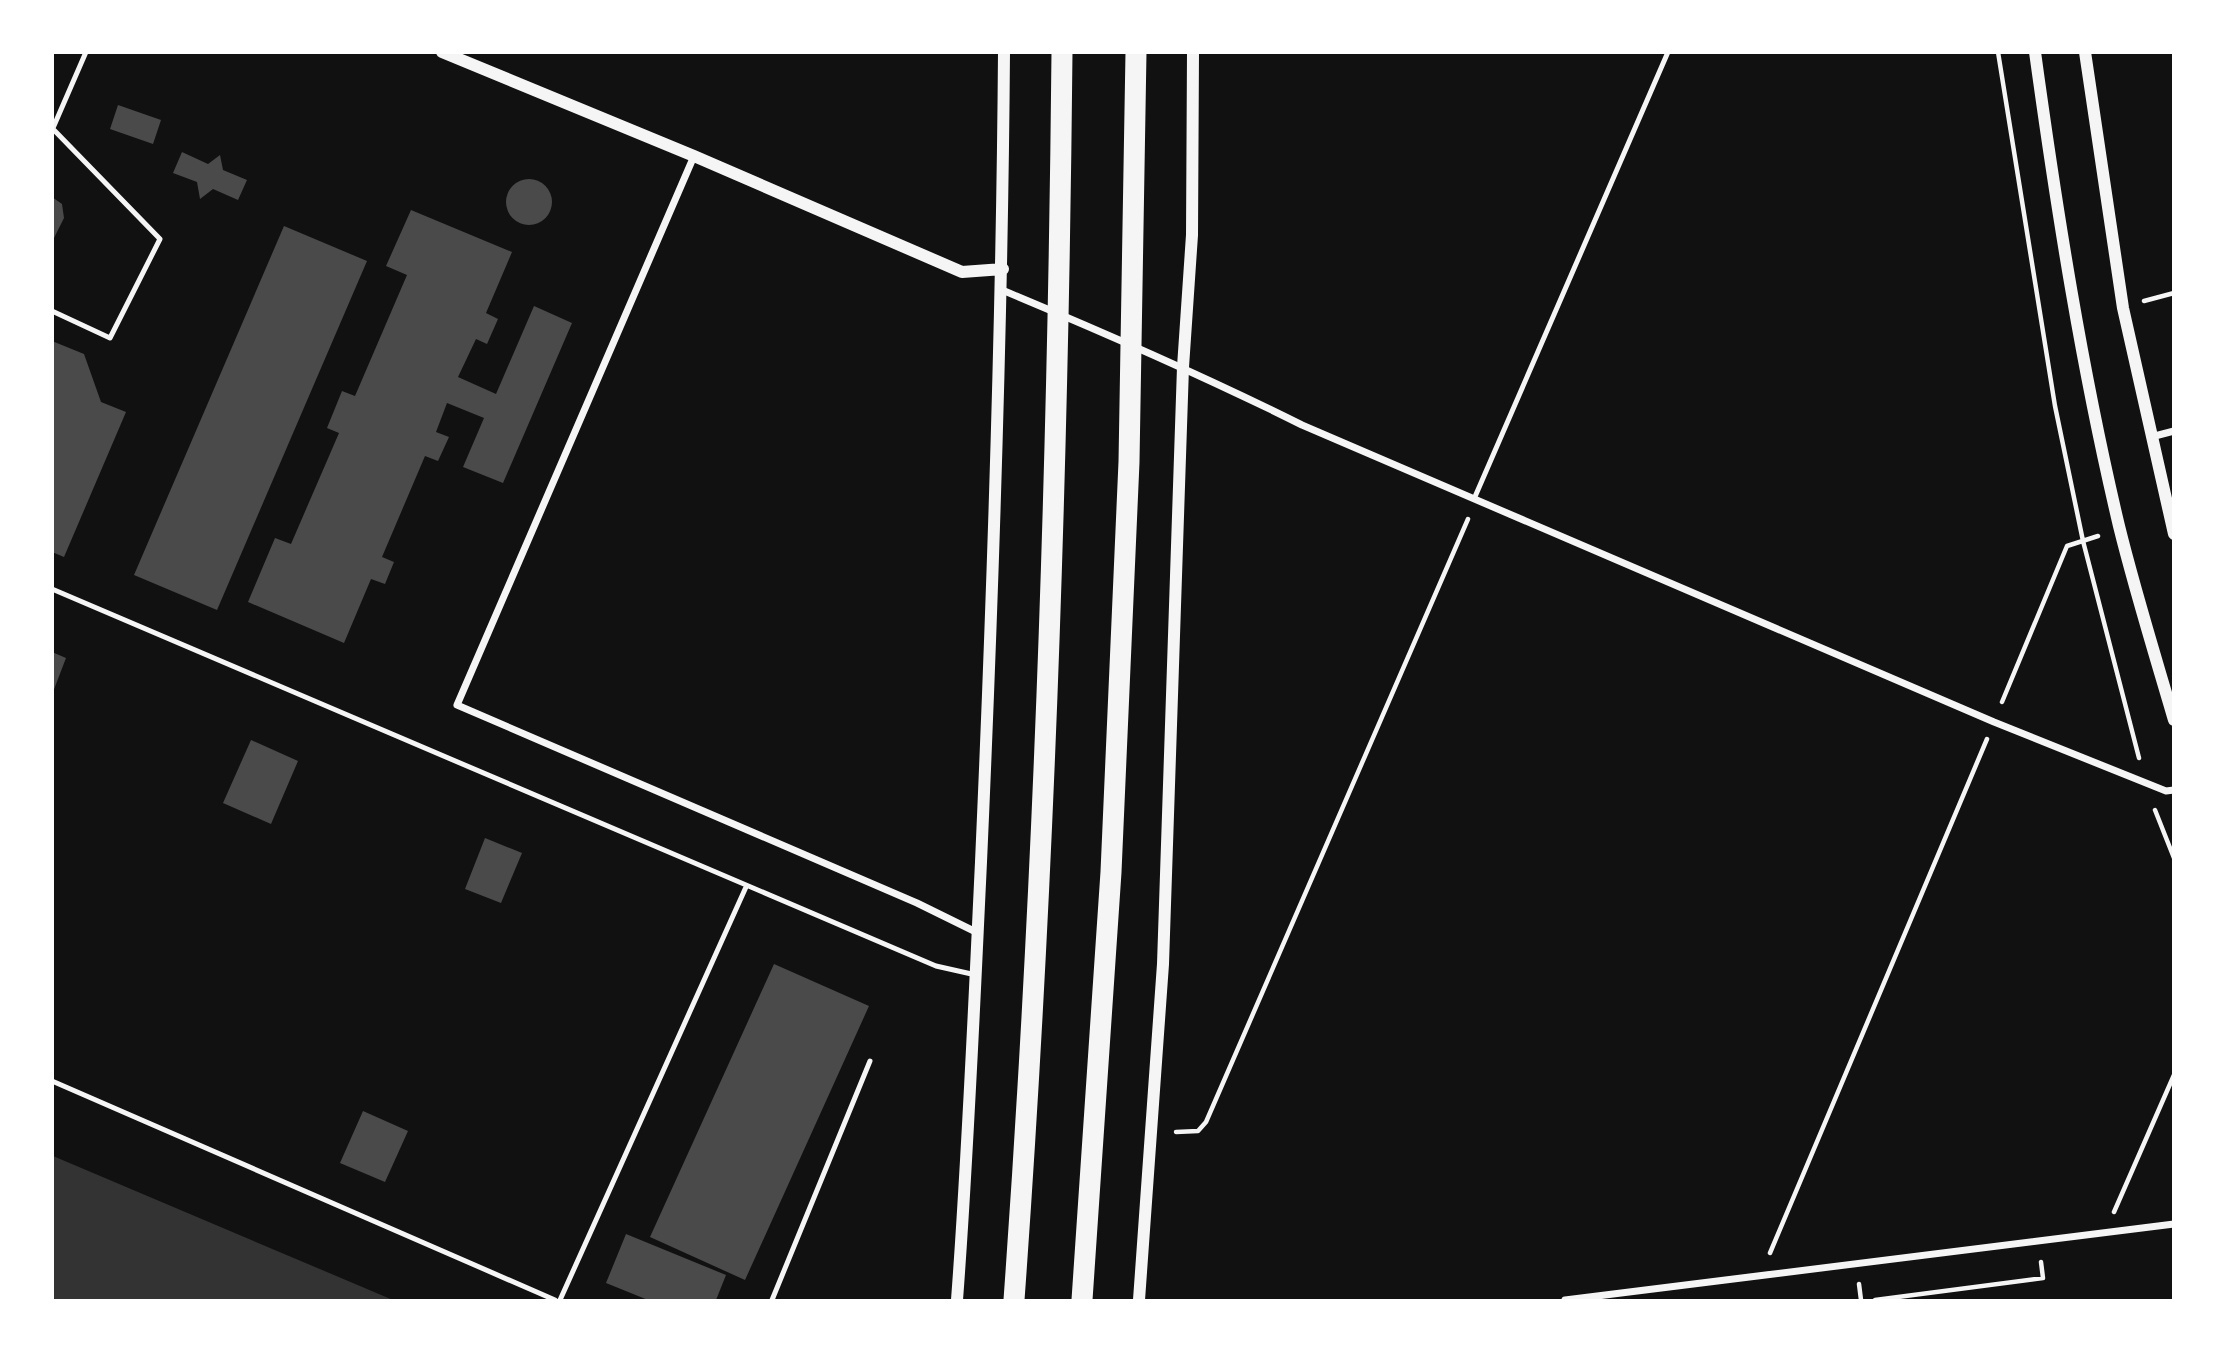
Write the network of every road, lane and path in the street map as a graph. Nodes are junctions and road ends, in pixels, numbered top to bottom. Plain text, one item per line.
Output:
1 (86, 52) edge
2 (442, 52) edge
3 (1004, 52) edge
4 (1062, 52) edge
5 (1136, 52) edge
6 (1193, 52) edge
7 (1668, 52) edge
8 (1998, 52) edge
9 (2035, 52) edge
10 (2085, 52) edge
11 (53, 128) edge
12 (694, 156) junction
13 (1003, 269) junction
14 (1002, 290) junction
15 (52, 311) edge
16 (1183, 367) junction
17 (2174, 431) edge
18 (2150, 437) junction
19 (1474, 499) junction
20 (2120, 529) junction
21 (2174, 534) edge
22 (1459, 540) dead end
23 (2082, 541) junction
24 (52, 589) edge
25 (2174, 720) edge
26 (1994, 722) junction
27 (2145, 783) junction
28 (2174, 790) edge
29 (2174, 858) edge
30 (746, 887) junction
31 (978, 933) junction
32 (976, 975) junction
33 (870, 1061) dead end
34 (2174, 1075) edge
35 (52, 1081) edge
36 (1151, 1132) junction
37 (2174, 1224) edge
38 (2106, 1232) junction
39 (2039, 1241) junction
40 (1768, 1275) junction
41 (558, 1300) edge
42 (772, 1300) edge
43 (957, 1300) edge
44 (1014, 1300) edge
45 (1082, 1300) edge
46 (1139, 1300) edge
47 (1565, 1300) edge
48 (1875, 1300) edge

1 - 11 lane
2 - 12 street
3 - 13 street
4 - 44 highway
5 - 45 highway
6 - 16 street
7 - 19 lane
8 - 23 path
9 - 20 street
10 - 18 street
11 - 15 lane
12 - 13 street
12 - 31 street
13 - 14 street
14 - 16 street
14 - 31 street
16 - 19 street
16 - 36 street
17 - 18 street
18 - 21 street
19 - 26 street
20 - 23 path
20 - 25 street
22 - 36 path
23 - 26 path
23 - 27 path
24 - 30 lane
26 - 27 street
26 - 40 path
27 - 28 street
27 - 29 path
30 - 32 lane
30 - 41 lane
31 - 32 street
32 - 43 street
33 - 42 lane
34 - 38 path
35 - 41 lane
36 - 46 street
37 - 38 street
38 - 39 street
39 - 40 street
39 - 48 path
40 - 47 street

